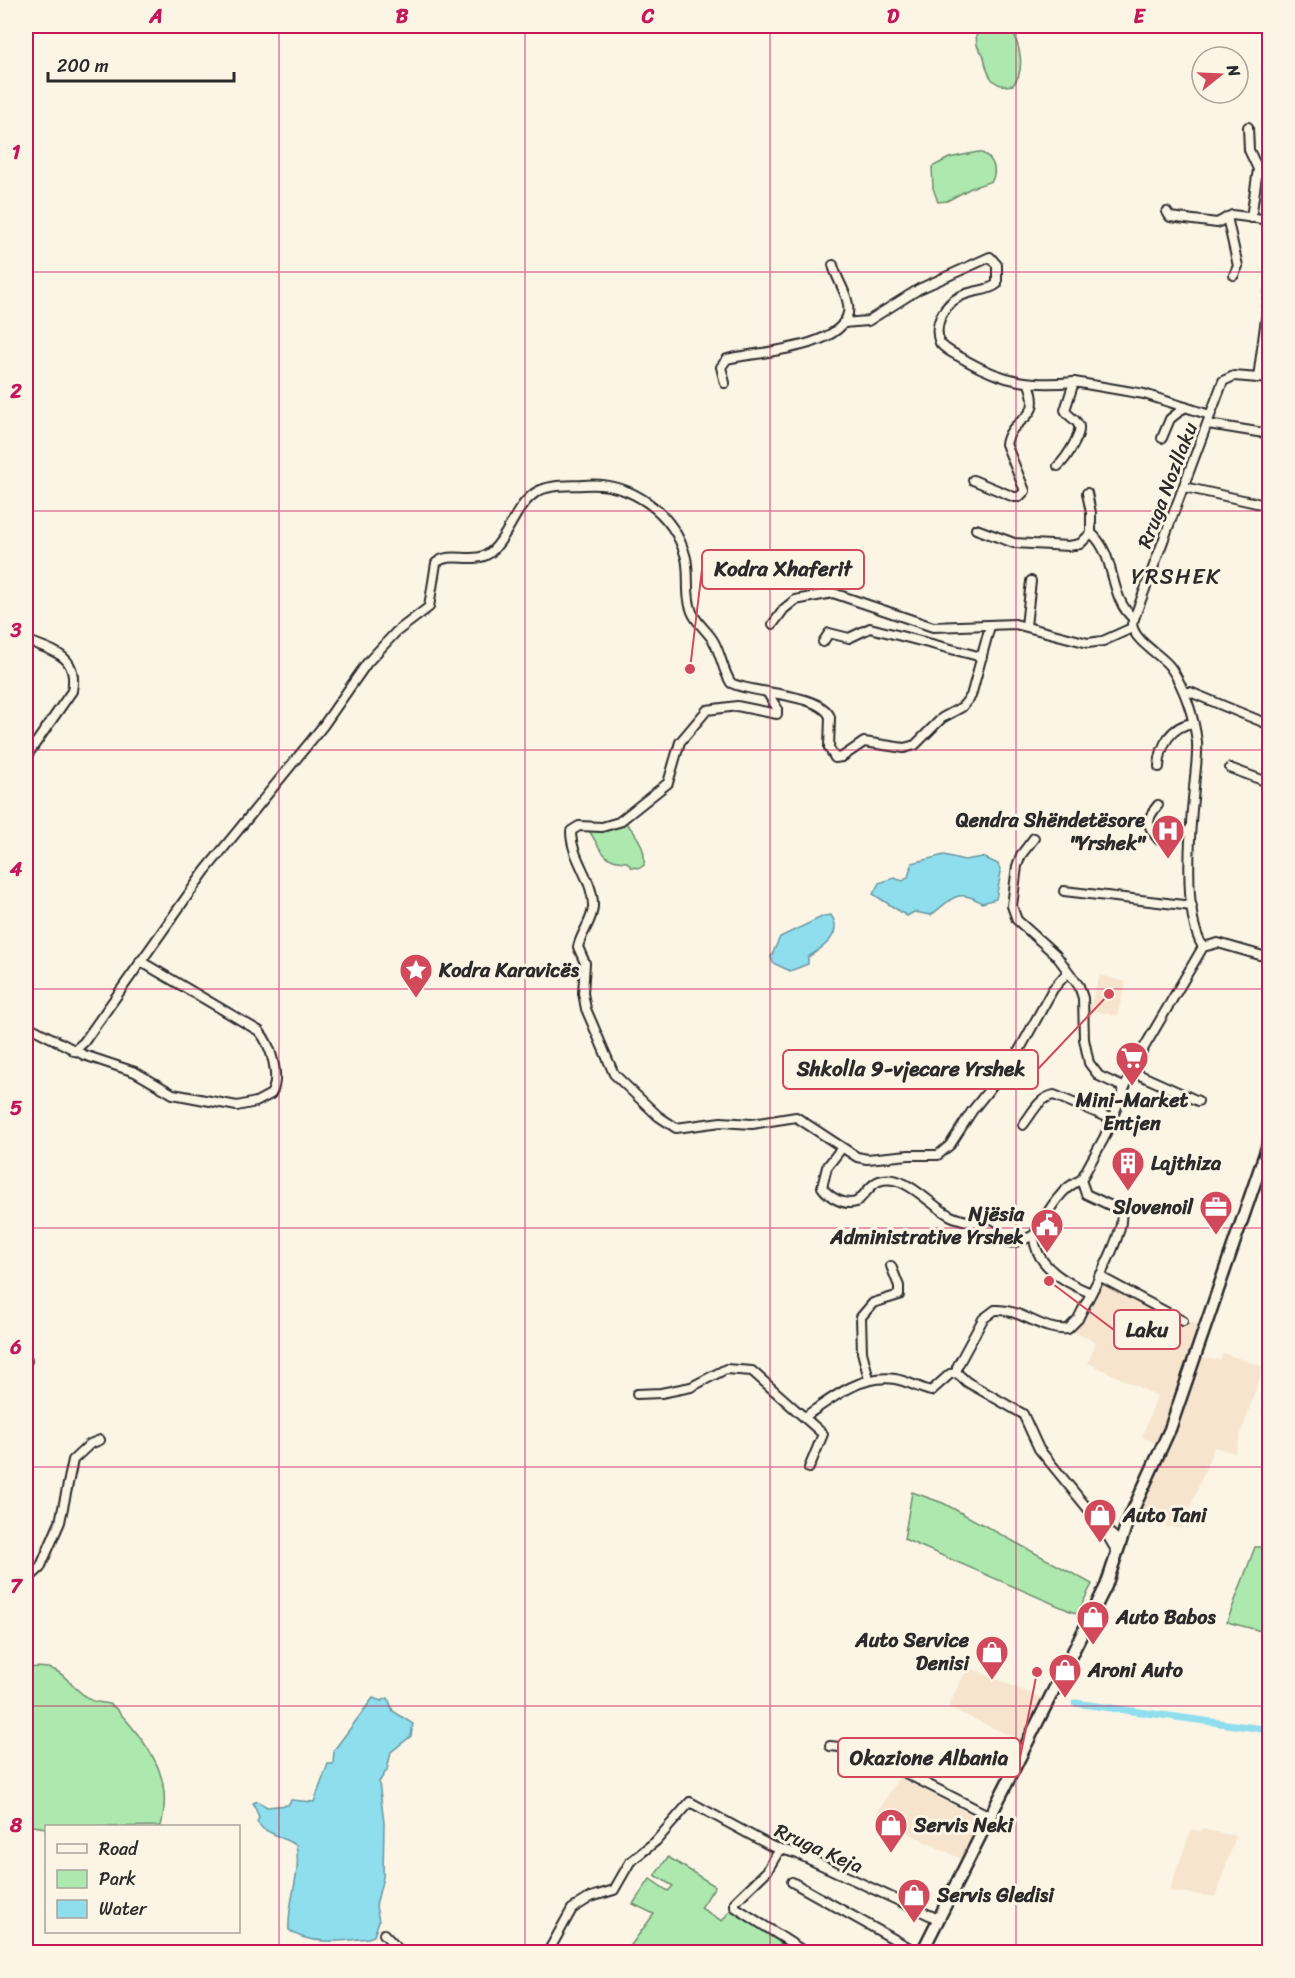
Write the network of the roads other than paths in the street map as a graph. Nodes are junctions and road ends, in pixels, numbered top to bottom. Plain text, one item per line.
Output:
1 (1248, 127) dead end
2 (1167, 212) dead end
3 (1227, 217) junction
4 (1251, 218) junction
5 (1269, 220) edge
6 (833, 265) dead end
7 (1234, 275) dead end
8 (1269, 288) edge
9 (843, 323) junction
10 (1258, 378) junction
11 (1269, 380) edge
12 (1074, 382) junction
13 (725, 383) dead end
14 (1029, 384) junction
15 (1185, 406) junction
16 (1209, 419) junction
17 (1269, 434) edge
18 (1162, 438) dead end
19 (1058, 466) dead end
20 (973, 480) dead end
21 (1184, 487) junction
22 (1087, 493) dead end
23 (1269, 506) edge
24 (976, 529) dead end
25 (1091, 533) junction
26 (1031, 581) dead end
27 (1134, 619) junction
28 (773, 624) dead end
29 (990, 626) junction
30 (1026, 626) junction
31 (1132, 628) junction
32 (26, 640) edge
33 (823, 642) dead end
34 (982, 657) junction
35 (767, 692) junction
36 (1184, 692) junction
37 (1193, 723) junction
38 (1269, 724) edge
39 (26, 757) edge
40 (1159, 766) dead end
41 (1230, 768) dead end
42 (1269, 783) edge
43 (1158, 806) dead end
44 (1190, 830) junction
45 (1035, 838) dead end
46 (1064, 891) dead end
47 (1192, 906) junction
48 (1203, 948) junction
49 (1269, 958) edge
50 (140, 961) junction
51 (1067, 973) junction
52 (26, 1025) edge
53 (74, 1051) junction
54 (1131, 1071) junction
55 (1123, 1087) junction
56 (1198, 1101) dead end
57 (1112, 1119) junction
58 (1023, 1125) dead end
59 (1269, 1139) edge
60 (841, 1149) junction
61 (1082, 1180) junction
62 (1034, 1235) junction
63 (891, 1266) dead end
64 (1099, 1276) junction
65 (1091, 1293) junction
66 (1183, 1321) dead end
67 (957, 1373) junction
68 (869, 1379) junction
69 (636, 1394) dead end
70 (806, 1416) junction
71 (100, 1440) dead end
72 (809, 1468) dead end
73 (1119, 1547) junction
74 (26, 1581) edge
75 (830, 1746) dead end
76 (990, 1816) junction
77 (780, 1849) junction
78 (792, 1882) dead end
79 (938, 1919) junction
80 (384, 1934) dead end
81 (401, 1953) edge
82 (548, 1953) edge
83 (804, 1953) edge
84 (919, 1953) edge

1 - 4 street
2 - 3 street
3 - 4 street
3 - 7 street
4 - 5 street
6 - 9 street
8 - 10 street
9 - 13 street
9 - 14 street
10 - 11 street, Rruga Nozllaku
10 - 16 street, Rruga Nozllaku
12 - 14 street
12 - 15 street
12 - 19 street
14 - 20 street
15 - 16 street
15 - 18 street
16 - 17 street
16 - 21 street, Rruga Nozllaku
21 - 23 street
21 - 27 street, Rruga Nozllaku
22 - 25 street
24 - 25 street
25 - 27 street
26 - 30 street
27 - 31 street, Rruga Nozllaku
28 - 29 street
29 - 30 street
29 - 34 street
30 - 31 street
31 - 36 street
32 - 39 street
33 - 34 street
34 - 35 street
35 - 50 street
35 - 60 street
36 - 37 street
36 - 38 street
37 - 40 street
37 - 44 street
41 - 42 street
43 - 44 street
44 - 47 street
45 - 51 street
46 - 47 street
47 - 48 street
48 - 49 street
48 - 54 street
50 - 53 street
50 - 53 street
51 - 55 street
51 - 60 street
52 - 53 street
54 - 55 street
54 - 56 street
55 - 57 street
57 - 58 street
57 - 61 street
59 - 73 main road
60 - 62 street
61 - 62 street
61 - 64 street
62 - 65 street
63 - 68 street
64 - 65 street
64 - 66 street
65 - 67 street
67 - 68 street
67 - 73 street
68 - 70 street
69 - 70 street
70 - 72 street
71 - 74 street
73 - 76 main road
75 - 76 street
76 - 79 main road
77 - 79 street, Rruga Keja
77 - 82 street, Rruga Keja
77 - 83 street
78 - 84 street
79 - 84 main road
80 - 81 street

